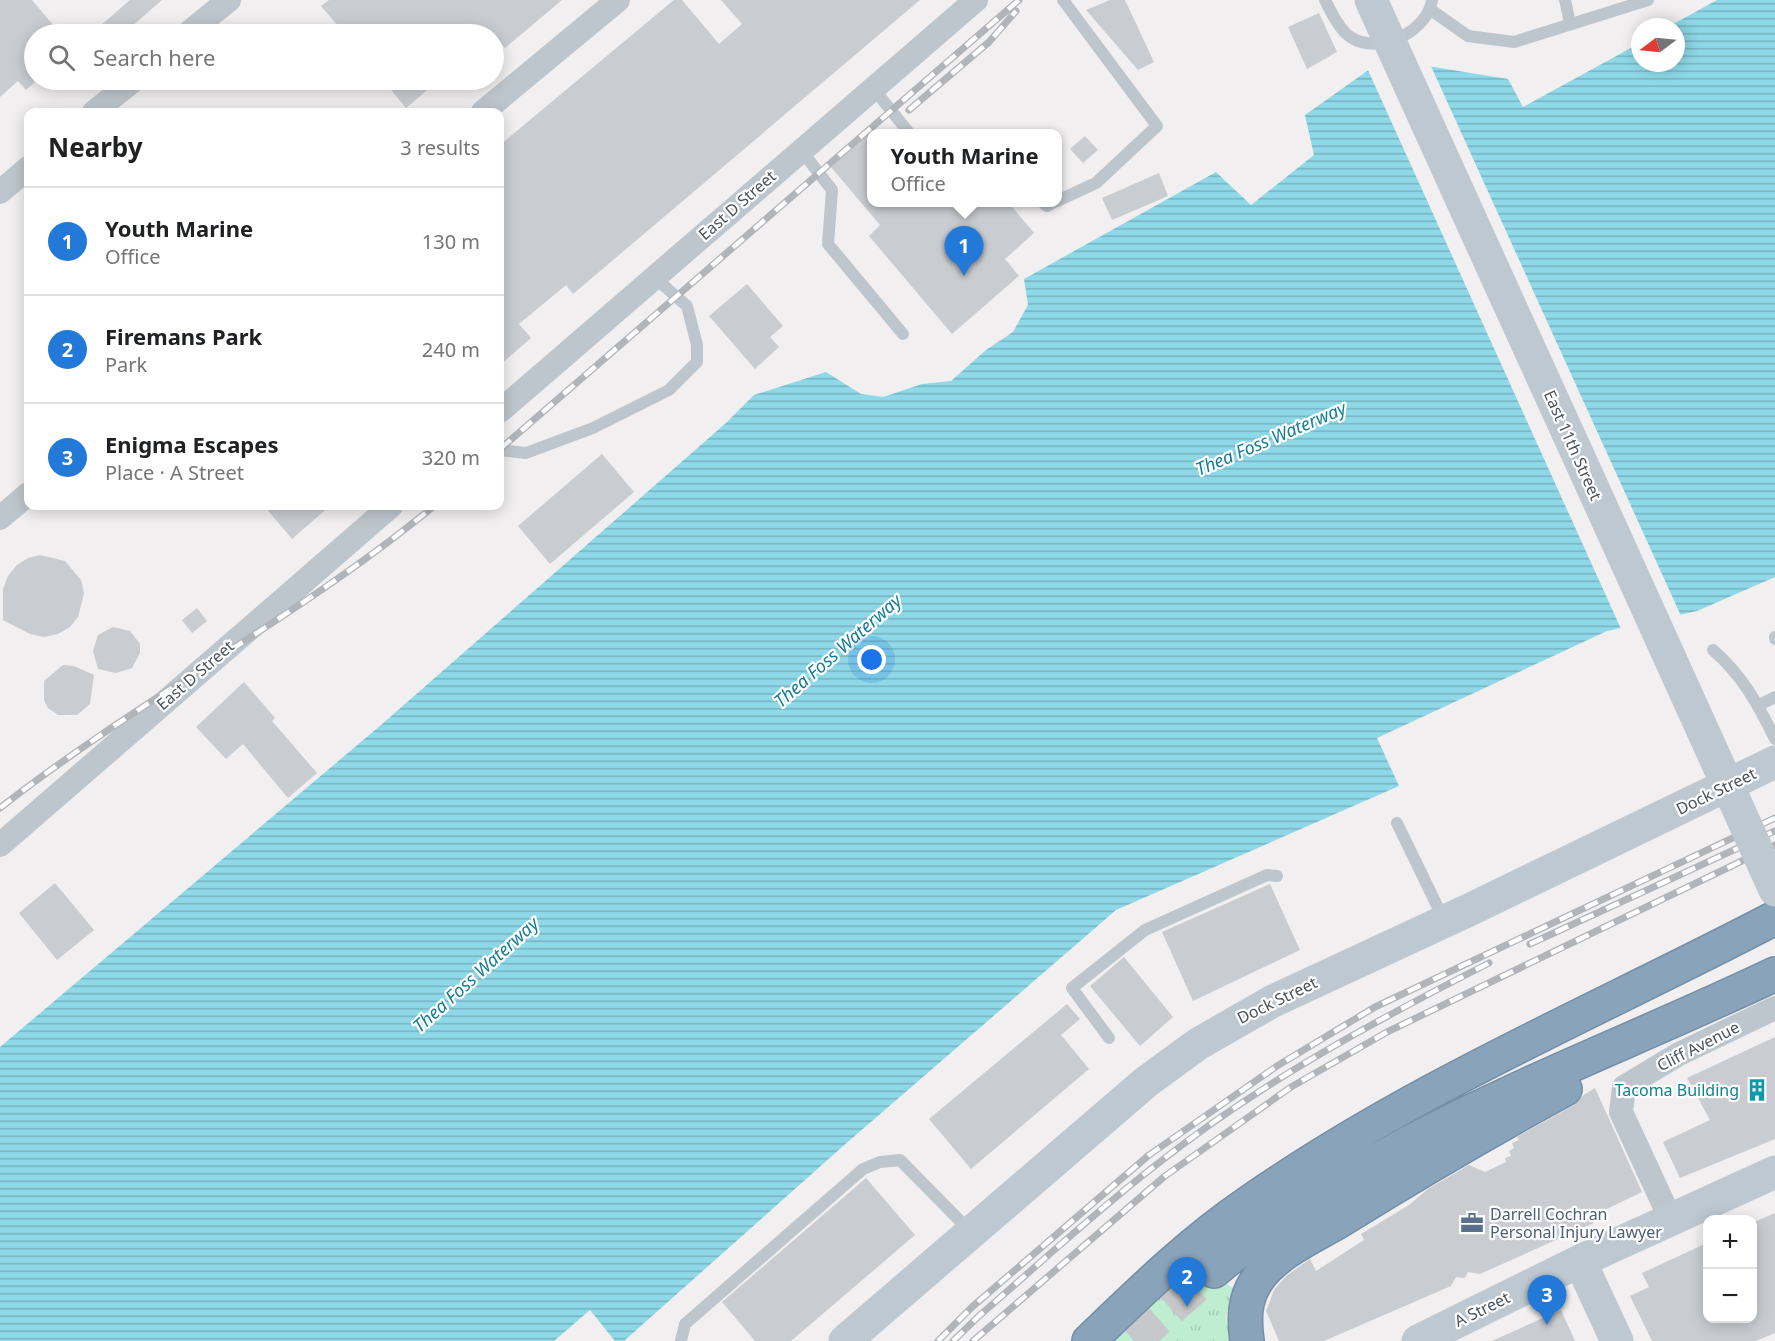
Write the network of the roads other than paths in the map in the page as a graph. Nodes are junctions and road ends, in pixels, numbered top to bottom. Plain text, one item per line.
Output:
1 (229, 0) edge
2 (618, 0) edge
3 (976, 0) edge
4 (1063, 0) edge
5 (1325, 0) edge
6 (1371, 0) edge
7 (1564, 0) edge
8 (1648, 0) edge
9 (1432, 5) edge
10 (1570, 23) junction
11 (199, 24) edge
12 (873, 88) junction
13 (124, 90) edge
14 (107, 108) edge
15 (488, 108) edge
16 (906, 129) edge
17 (801, 150) junction
18 (24, 171) edge
19 (0, 192) edge
20 (1062, 199) edge
21 (654, 277) junction
22 (903, 334) dead end
23 (504, 408) edge
24 (504, 450) edge
25 (24, 497) edge
26 (386, 510) edge
27 (0, 518) edge
28 (1713, 650) dead end
29 (1775, 697) edge
30 (1759, 705) junction
31 (1775, 739) edge
32 (1775, 762) edge
33 (1397, 823) dead end
34 (0, 844) edge
35 (1277, 876) dead end
36 (1775, 890) edge
37 (1775, 918) edge
38 (1445, 921) junction
39 (1775, 974) edge
40 (1736, 992) junction
41 (1775, 1008) edge
42 (1109, 1038) dead end
43 (1775, 1172) edge
44 (1671, 1220) junction
45 (971, 1232) junction
46 (1580, 1261) junction
47 (1214, 1271) tunnel mouth
48 (681, 1341) edge
49 (845, 1341) edge
50 (1089, 1341) edge
51 (1247, 1341) edge
52 (1418, 1341) edge
53 (1616, 1341) edge

1 - 11 street
2 - 15 street
3 - 12 street, East D Street
4 - 20 lane
5 - 9 lane
6 - 36 street, East 11th Street, bridge
7 - 10 lane
8 - 10 lane
9 - 10 lane
12 - 16 lane
12 - 17 street, East D Street
13 - 14 street
17 - 21 street, East D Street
17 - 22 lane
18 - 19 street
21 - 23 street, East D Street
21 - 24 lane
25 - 27 street
26 - 34 street, East D Street
28 - 30 lane
29 - 30 lane
30 - 31 lane
32 - 38 street, Dock Street
33 - 38 lane
35 - 42 lane
37 - 50 highway
38 - 45 street, Dock Street
39 - 40 highway
40 - 47 highway
40 - 51 highway
41 - 44 street, Cliff Avenue
43 - 44 street, A Street
44 - 46 street, A Street
45 - 48 lane
45 - 49 street, Dock Street
46 - 52 street, A Street
46 - 53 street

